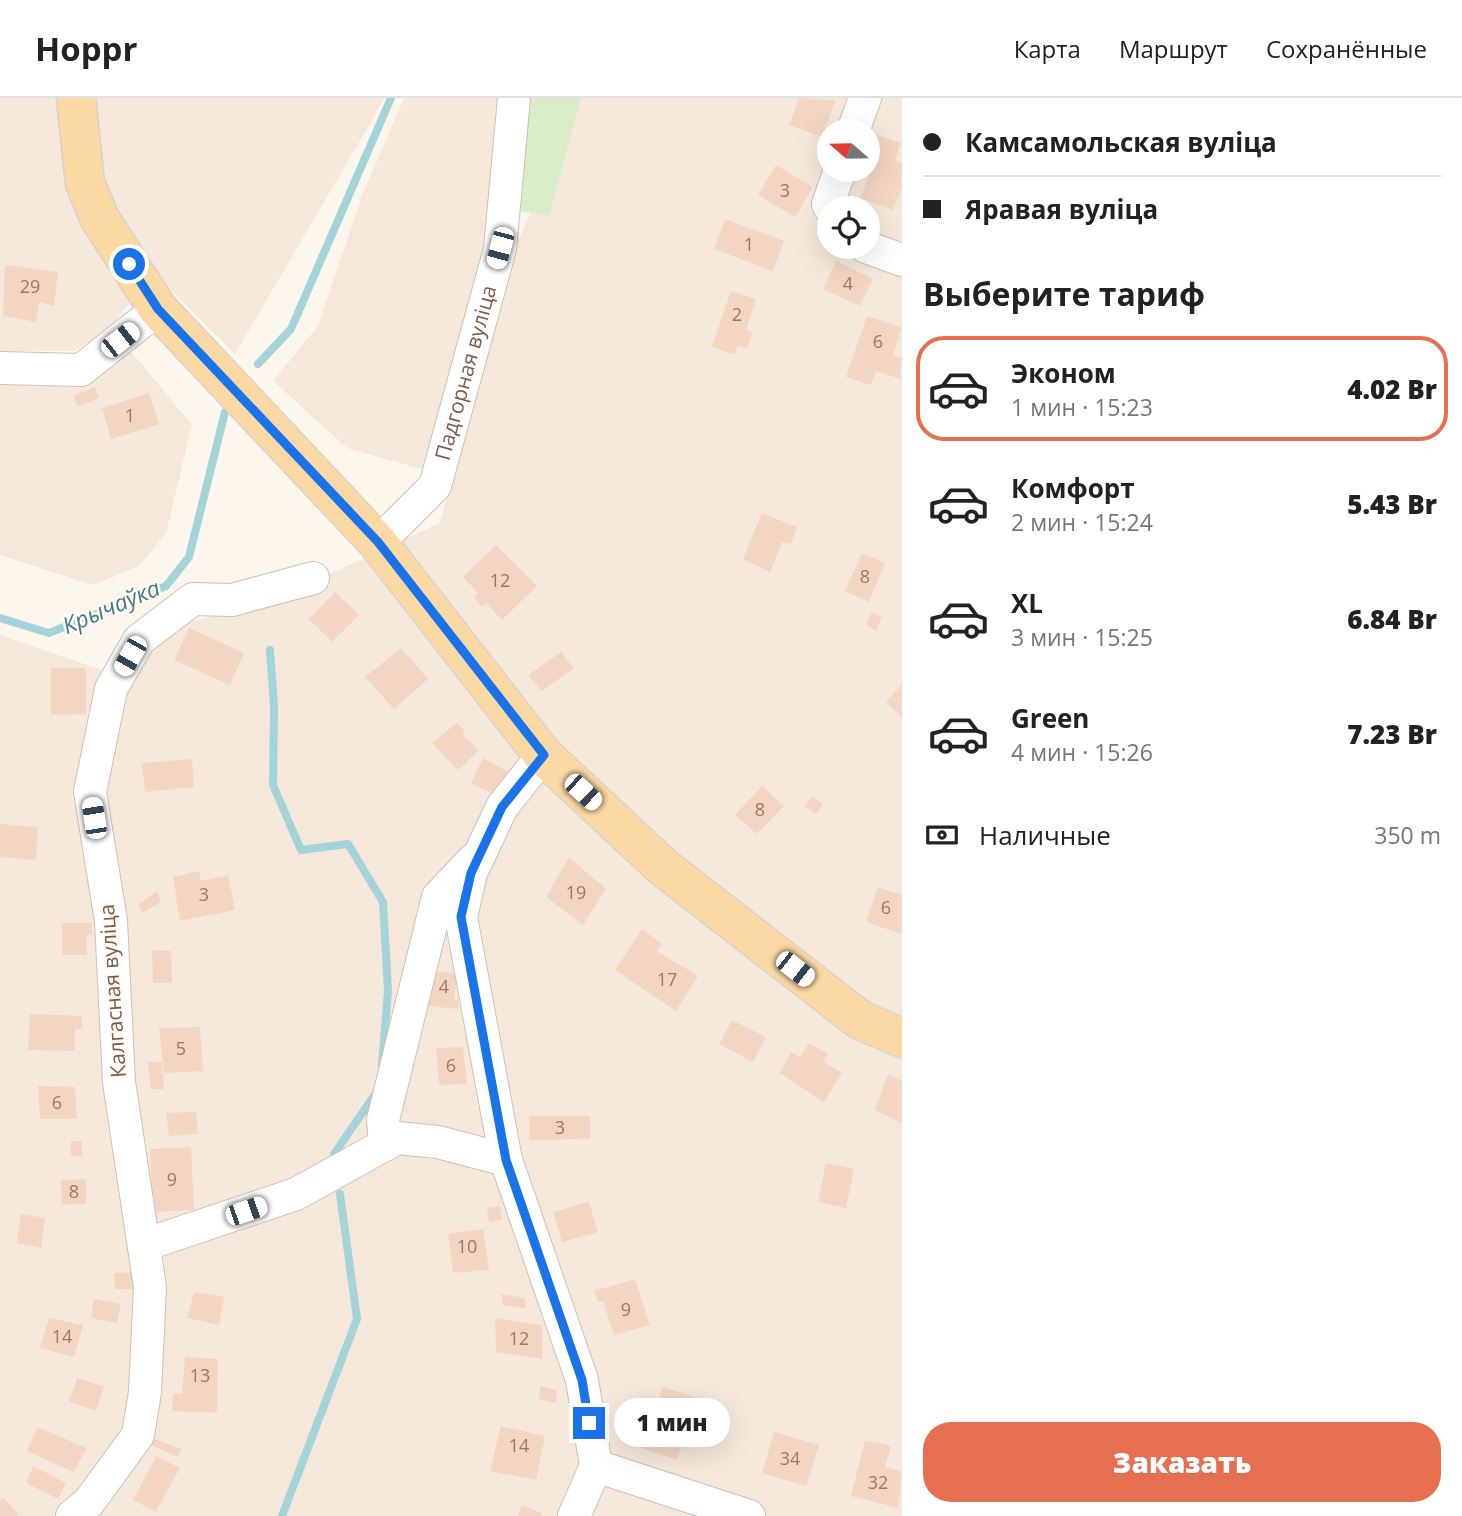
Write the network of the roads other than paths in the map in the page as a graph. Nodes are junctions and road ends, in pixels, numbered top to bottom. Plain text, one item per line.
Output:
1 (76, 98) edge
2 (514, 98) edge
3 (865, 98) edge
4 (857, 119) edge
5 (880, 252) edge
6 (902, 260) edge
7 (158, 309) junction
8 (0, 368) edge
9 (378, 542) junction
10 (313, 578) dead end
11 (544, 755) junction
12 (481, 851) junction
13 (902, 1038) edge
14 (385, 1145) junction
15 (506, 1160) junction
16 (144, 1245) junction
17 (596, 1466) junction
18 (72, 1516) edge
19 (574, 1516) edge
20 (749, 1516) edge

1 - 7 main road
2 - 9 street, Падгорная вуліца
3 - 4 street
5 - 6 street
7 - 8 street
7 - 9 main road
9 - 11 main road
10 - 16 street, Калгасная вуліца
11 - 12 street
11 - 13 main road
12 - 14 street
12 - 15 street
14 - 15 street
14 - 16 street
15 - 17 street
16 - 18 street, Калгасная вуліца
17 - 19 street
17 - 20 street

